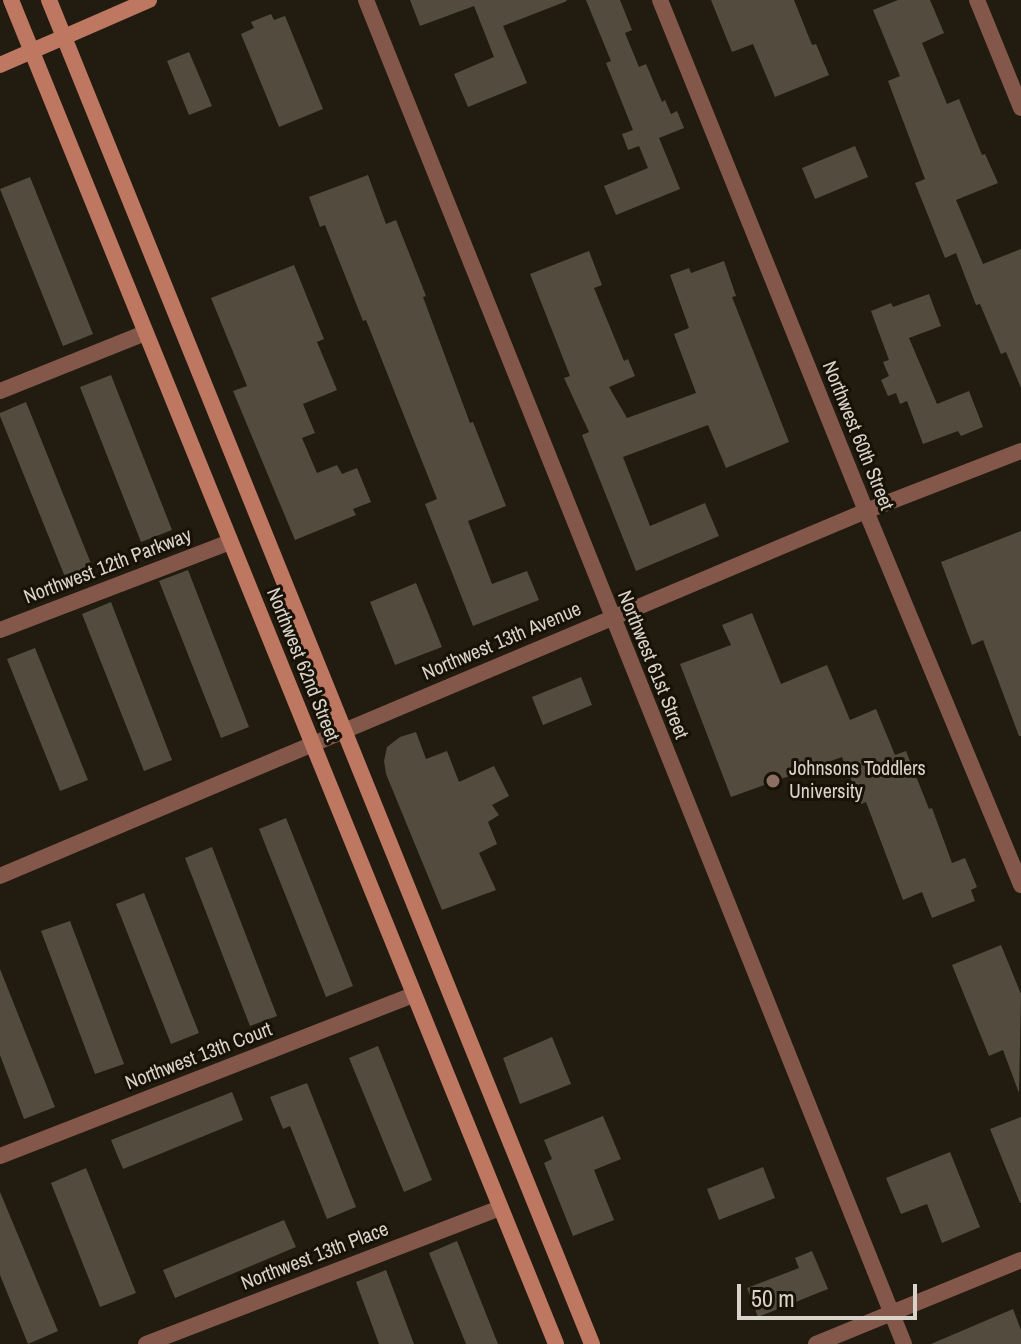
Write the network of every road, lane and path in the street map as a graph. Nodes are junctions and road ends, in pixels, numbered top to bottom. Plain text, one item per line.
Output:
1 (11, 0) edge
2 (49, 0) edge
3 (149, 0) edge
4 (366, 0) edge
5 (660, 0) edge
6 (977, 0) edge
7 (63, 38) junction
8 (31, 52) junction
9 (0, 65) edge
10 (1021, 108) edge
11 (145, 333) junction
12 (0, 391) edge
13 (1021, 451) edge
14 (866, 511) junction
15 (230, 542) junction
16 (611, 618) junction
17 (0, 630) edge
18 (343, 730) junction
19 (313, 745) junction
20 (0, 876) edge
21 (1021, 885) edge
22 (413, 995) junction
23 (0, 1156) edge
24 (500, 1208) junction
25 (1021, 1260) edge
26 (891, 1313) junction
27 (146, 1344) edge
28 (556, 1344) edge
29 (592, 1344) edge
30 (816, 1344) edge
31 (904, 1344) edge

1 - 8 main road, Northwest 62nd Street
2 - 7 main road, Northwest 62nd Street
3 - 7 main road
4 - 16 street, Northwest 61st Street
5 - 14 street, Northwest 60th Street
6 - 10 street
7 - 8 main road
7 - 18 main road, Northwest 62nd Street
8 - 9 main road
8 - 11 main road, Northwest 62nd Street
11 - 12 street
11 - 15 main road, Northwest 62nd Street
13 - 14 street, Northwest 13th Avenue
14 - 16 street, Northwest 13th Avenue
14 - 21 street, Northwest 60th Street
15 - 17 street, Northwest 12th Parkway
15 - 19 main road, Northwest 62nd Street
16 - 18 street, Northwest 13th Avenue
16 - 26 street, Northwest 61st Street
18 - 19 street, Northwest 13th Avenue
18 - 29 main road, Northwest 62nd Street
19 - 20 street, Northwest 13th Avenue
19 - 22 main road, Northwest 62nd Street
22 - 23 street, Northwest 13th Court
22 - 24 main road, Northwest 62nd Street
24 - 27 street, Northwest 13th Place
24 - 28 main road, Northwest 62nd Street
25 - 26 street
26 - 30 street
26 - 31 street, Northwest 61st Street

